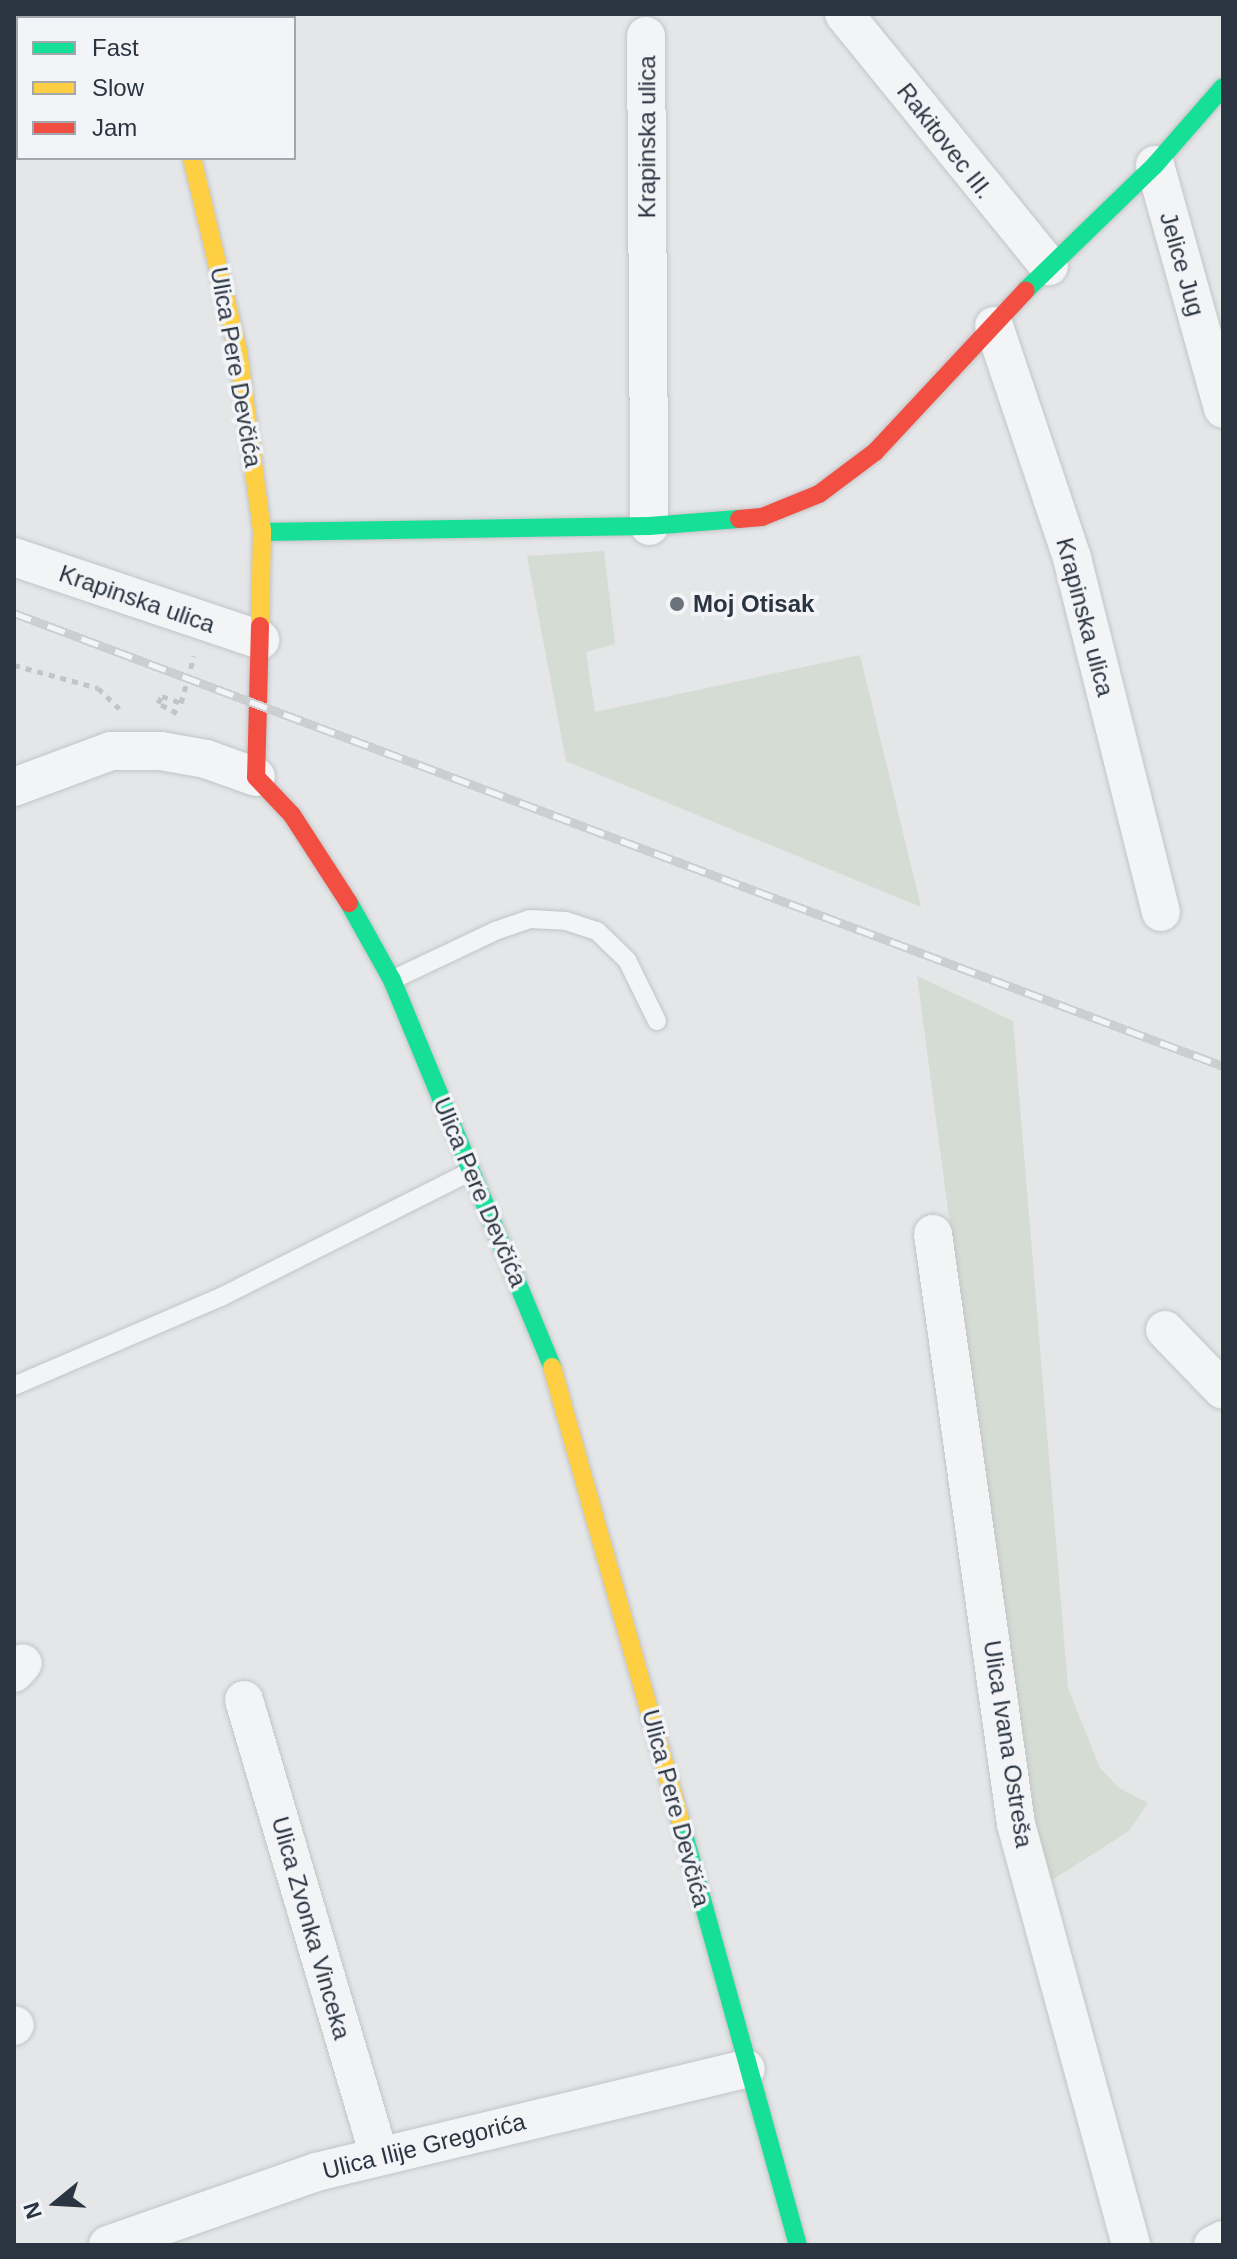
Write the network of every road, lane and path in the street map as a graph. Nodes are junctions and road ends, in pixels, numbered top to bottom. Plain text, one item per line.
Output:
1 (844, 14) edge
2 (646, 36) dead end
3 (1223, 87) edge
4 (192, 160) edge
5 (1155, 165) junction
6 (1049, 266) junction
7 (994, 326) junction
8 (1223, 409) edge
9 (649, 526) junction
10 (262, 532) junction
11 (14, 557) edge
12 (260, 640) junction
13 (183, 645) dead end
14 (14, 665) edge
15 (168, 740) junction
16 (256, 777) junction
17 (14, 787) edge
18 (1161, 912) dead end
19 (392, 980) junction
20 (657, 1021) dead end
21 (471, 1171) junction
22 (933, 1234) dead end
23 (1165, 1330) dead end
24 (14, 1386) edge
25 (1223, 1390) edge
26 (244, 1700) dead end
27 (746, 2069) junction
28 (379, 2156) junction
29 (1223, 2240) edge
30 (108, 2245) edge
31 (798, 2245) edge
32 (1131, 2245) edge
33 (1213, 2245) edge

1 - 6 street, Rakitovec III.
2 - 9 street, Krapinska ulica
3 - 5 street
4 - 10 street, Ulica Pere Devčića
5 - 6 street
5 - 8 street, Jelice Jug
6 - 7 street
7 - 9 street
7 - 18 street, Krapinska ulica
9 - 10 street
10 - 12 street, Ulica Pere Devčića
11 - 12 street, Krapinska ulica
12 - 16 street, Ulica Pere Devčića
13 - 15 path
14 - 15 path
15 - 16 street
15 - 17 street
16 - 19 street, Ulica Pere Devčića
19 - 20 lane
19 - 21 street, Ulica Pere Devčića
21 - 24 lane
21 - 27 street, Ulica Pere Devčića
22 - 32 street, Ulica Ivana Ostreša
23 - 25 street
26 - 28 street, Ulica Zvonka Vinceka
27 - 28 street, Ulica Ilije Gregorića
27 - 31 street, Ulica Pere Devčića
28 - 30 street, Ulica Ilije Gregorića
29 - 33 street

